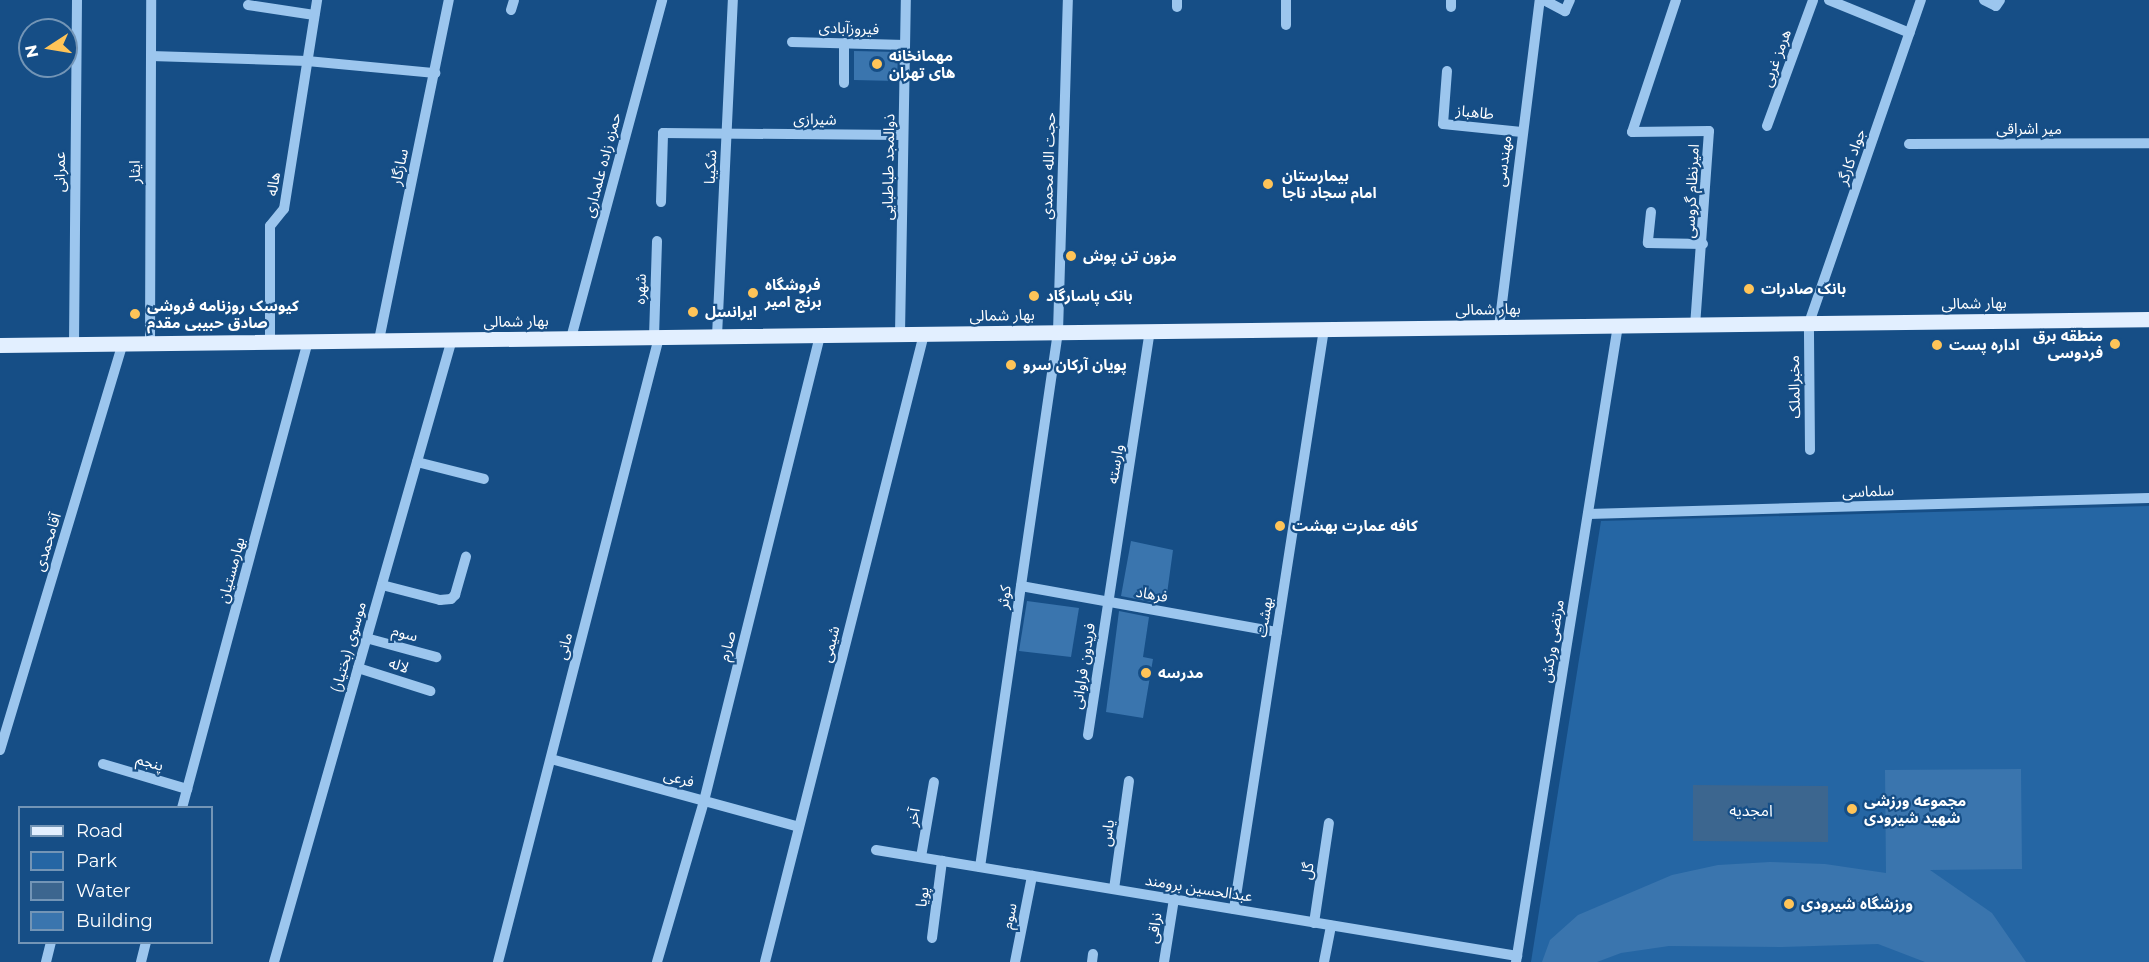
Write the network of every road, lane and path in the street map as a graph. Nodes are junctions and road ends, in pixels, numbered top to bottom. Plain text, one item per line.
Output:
1 (76, 0) edge
2 (151, 0) edge
3 (317, 0) edge
4 (449, 0) edge
5 (662, 0) edge
6 (733, 0) edge
7 (906, 0) edge
8 (1068, 0) edge
9 (1286, 0) edge
10 (1542, 0) edge
11 (1569, 0) edge
12 (1676, 0) edge
13 (1813, 0) edge
14 (1829, 0) edge
15 (1921, 0) edge
16 (1984, 0) edge
17 (2000, 0) edge
18 (248, 5) dead end
19 (314, 15) junction
20 (1286, 25) dead end
21 (1910, 33) junction
22 (792, 42) dead end
23 (844, 43) junction
24 (905, 45) junction
25 (150, 56) junction
26 (307, 61) junction
27 (1447, 71) dead end
28 (435, 73) junction
29 (844, 83) dead end
30 (1767, 126) dead end
31 (1522, 132) junction
32 (726, 134) junction
33 (903, 135) junction
34 (2149, 143) edge
35 (1910, 144) dead end
36 (661, 202) dead end
37 (1651, 212) dead end
38 (657, 241) dead end
39 (1702, 244) junction
40 (2149, 319) edge
41 (1809, 323) junction
42 (1695, 324) junction
43 (1618, 325) junction
44 (1499, 327) junction
45 (1324, 329) junction
46 (1150, 331) junction
47 (1058, 332) junction
48 (900, 334) junction
49 (924, 334) junction
50 (820, 335) junction
51 (717, 336) junction
52 (656, 337) junction
53 (572, 338) junction
54 (452, 339) junction
55 (379, 340) junction
56 (308, 341) junction
57 (270, 342) junction
58 (123, 343) junction
59 (150, 343) junction
60 (74, 344) junction
61 (0, 345) edge
62 (1810, 450) dead end
63 (417, 462) junction
64 (484, 479) dead end
65 (2149, 498) edge
66 (1588, 514) junction
67 (466, 557) dead end
68 (382, 585) junction
69 (1021, 586) junction
70 (1108, 602) junction
71 (1277, 632) junction
72 (366, 638) junction
73 (435, 657) dead end
74 (358, 668) junction
75 (430, 691) dead end
76 (1088, 735) dead end
77 (0, 750) edge
78 (551, 759) junction
79 (103, 764) dead end
80 (1129, 781) dead end
81 (934, 782) dead end
82 (187, 789) junction
83 (704, 801) junction
84 (182, 806) edge
85 (1329, 824) dead end
86 (799, 827) junction
87 (876, 850) dead end
88 (921, 857) junction
89 (942, 861) junction
90 (980, 867) junction
91 (1032, 876) junction
92 (1114, 890) junction
93 (1173, 899) junction
94 (1233, 909) junction
95 (1314, 923) junction
96 (1330, 926) junction
97 (932, 938) dead end
98 (50, 944) edge
99 (146, 944) edge
100 (1516, 959) edge
101 (46, 962) edge
102 (141, 962) edge
103 (274, 962) edge
104 (498, 962) edge
105 (657, 962) edge
106 (765, 962) edge
107 (1015, 962) edge
108 (1164, 962) edge
109 (1324, 962) edge

1 - 60 street, عمرانی
2 - 25 street, ایثار
3 - 19 street, هاله
4 - 28 street, سازگار
5 - 53 street, حمزه زاده علمداری
6 - 32 street, شکیبا
7 - 24 street, ذوالمجد طباطبایی
8 - 47 street, حجت الله محمدی
9 - 20 street
10 - 11 street
10 - 31 street, مهندسی
12 - 39 street, امیرنظام گروسی
13 - 30 street, هرمز غربی
14 - 21 street
15 - 21 street, جواد کارگر
16 - 17 street
18 - 19 street
19 - 26 street, هاله
21 - 41 street, جواد کارگر
22 - 23 street, فیروزآبادی
23 - 24 street, فیروزآبادی
23 - 29 street
24 - 33 street, ذوالمجد طباطبایی
25 - 26 street
25 - 59 street, ایثار
26 - 28 street
26 - 57 street, هاله
27 - 31 street, طاهباز
28 - 55 street, سازگار
31 - 44 street, مهندسی
32 - 33 street, شیرازی
32 - 36 street, شیرازی
32 - 51 street, شکیبا
33 - 48 street, ذوالمجد طباطبایی
34 - 35 street, میر اشراقی
37 - 39 street
38 - 52 street, شهره
39 - 42 street, امیرنظام گروسی
40 - 41 main road, بهار شمالی
41 - 42 main road, بهار شمالی
41 - 62 street, مخبرالملک
42 - 43 main road, بهار شمالی
43 - 44 main road, بهار شمالی
43 - 66 street, مرتضی ورکش
44 - 45 main road, بهار شمالی
45 - 46 main road, بهار شمالی
45 - 71 street, بهشت
46 - 47 main road, بهار شمالی
46 - 70 street, وارسته
47 - 49 main road, بهار شمالی
47 - 69 street, کوثر
48 - 49 main road, بهار شمالی
48 - 50 main road, بهار شمالی
49 - 86 street, شیمی
50 - 51 main road, بهار شمالی
50 - 83 street, صارم
51 - 52 main road, بهار شمالی
52 - 53 main road, بهار شمالی
52 - 78 street, مانی
53 - 54 main road, بهار شمالی
54 - 55 main road, بهار شمالی
54 - 63 street, موسوی (بختیار)
55 - 56 main road, بهار شمالی
56 - 57 main road, بهار شمالی
56 - 82 street, بهارمستیان
57 - 59 main road, بهار شمالی
58 - 59 main road, بهار شمالی
58 - 60 main road, بهار شمالی
58 - 77 street, آقامحمدی
60 - 61 main road, بهار شمالی
63 - 64 street
63 - 68 street, موسوی (بختیار)
65 - 66 street, سلماسی
66 - 100 street, مرتضی ورکش
67 - 68 street
68 - 72 street, موسوی (بختیار)
69 - 70 street, فرهاد
69 - 90 street, کوثر
70 - 71 street, فرهاد
70 - 76 street, فریدون فراوانی
71 - 94 street, بهشت
72 - 73 street, سوم
72 - 74 street, موسوی (بختیار)
74 - 75 street, لاله
74 - 103 street, موسوی (بختیار)
78 - 83 street, فرعی
78 - 104 street, مانی
79 - 82 street, پنجم
80 - 92 street, یاس
81 - 88 street, آخر
82 - 84 street, بهارمستیان
83 - 86 street, فرعی
83 - 105 street, صارم
85 - 95 street, گل
86 - 106 street, شیمی
87 - 88 street, عبدالحسین برومند
88 - 89 street, عبدالحسین برومند
89 - 90 street, عبدالحسین برومند
89 - 97 street, پویا
90 - 91 street, عبدالحسین برومند
91 - 92 street, عبدالحسین برومند
91 - 107 street, سوم
92 - 93 street, عبدالحسین برومند
93 - 94 street, عبدالحسین برومند
93 - 108 street, نراقی
94 - 95 street, عبدالحسین برومند
95 - 96 street, عبدالحسین برومند
96 - 100 street, عبدالحسین برومند
96 - 109 street
98 - 101 street
99 - 102 street

